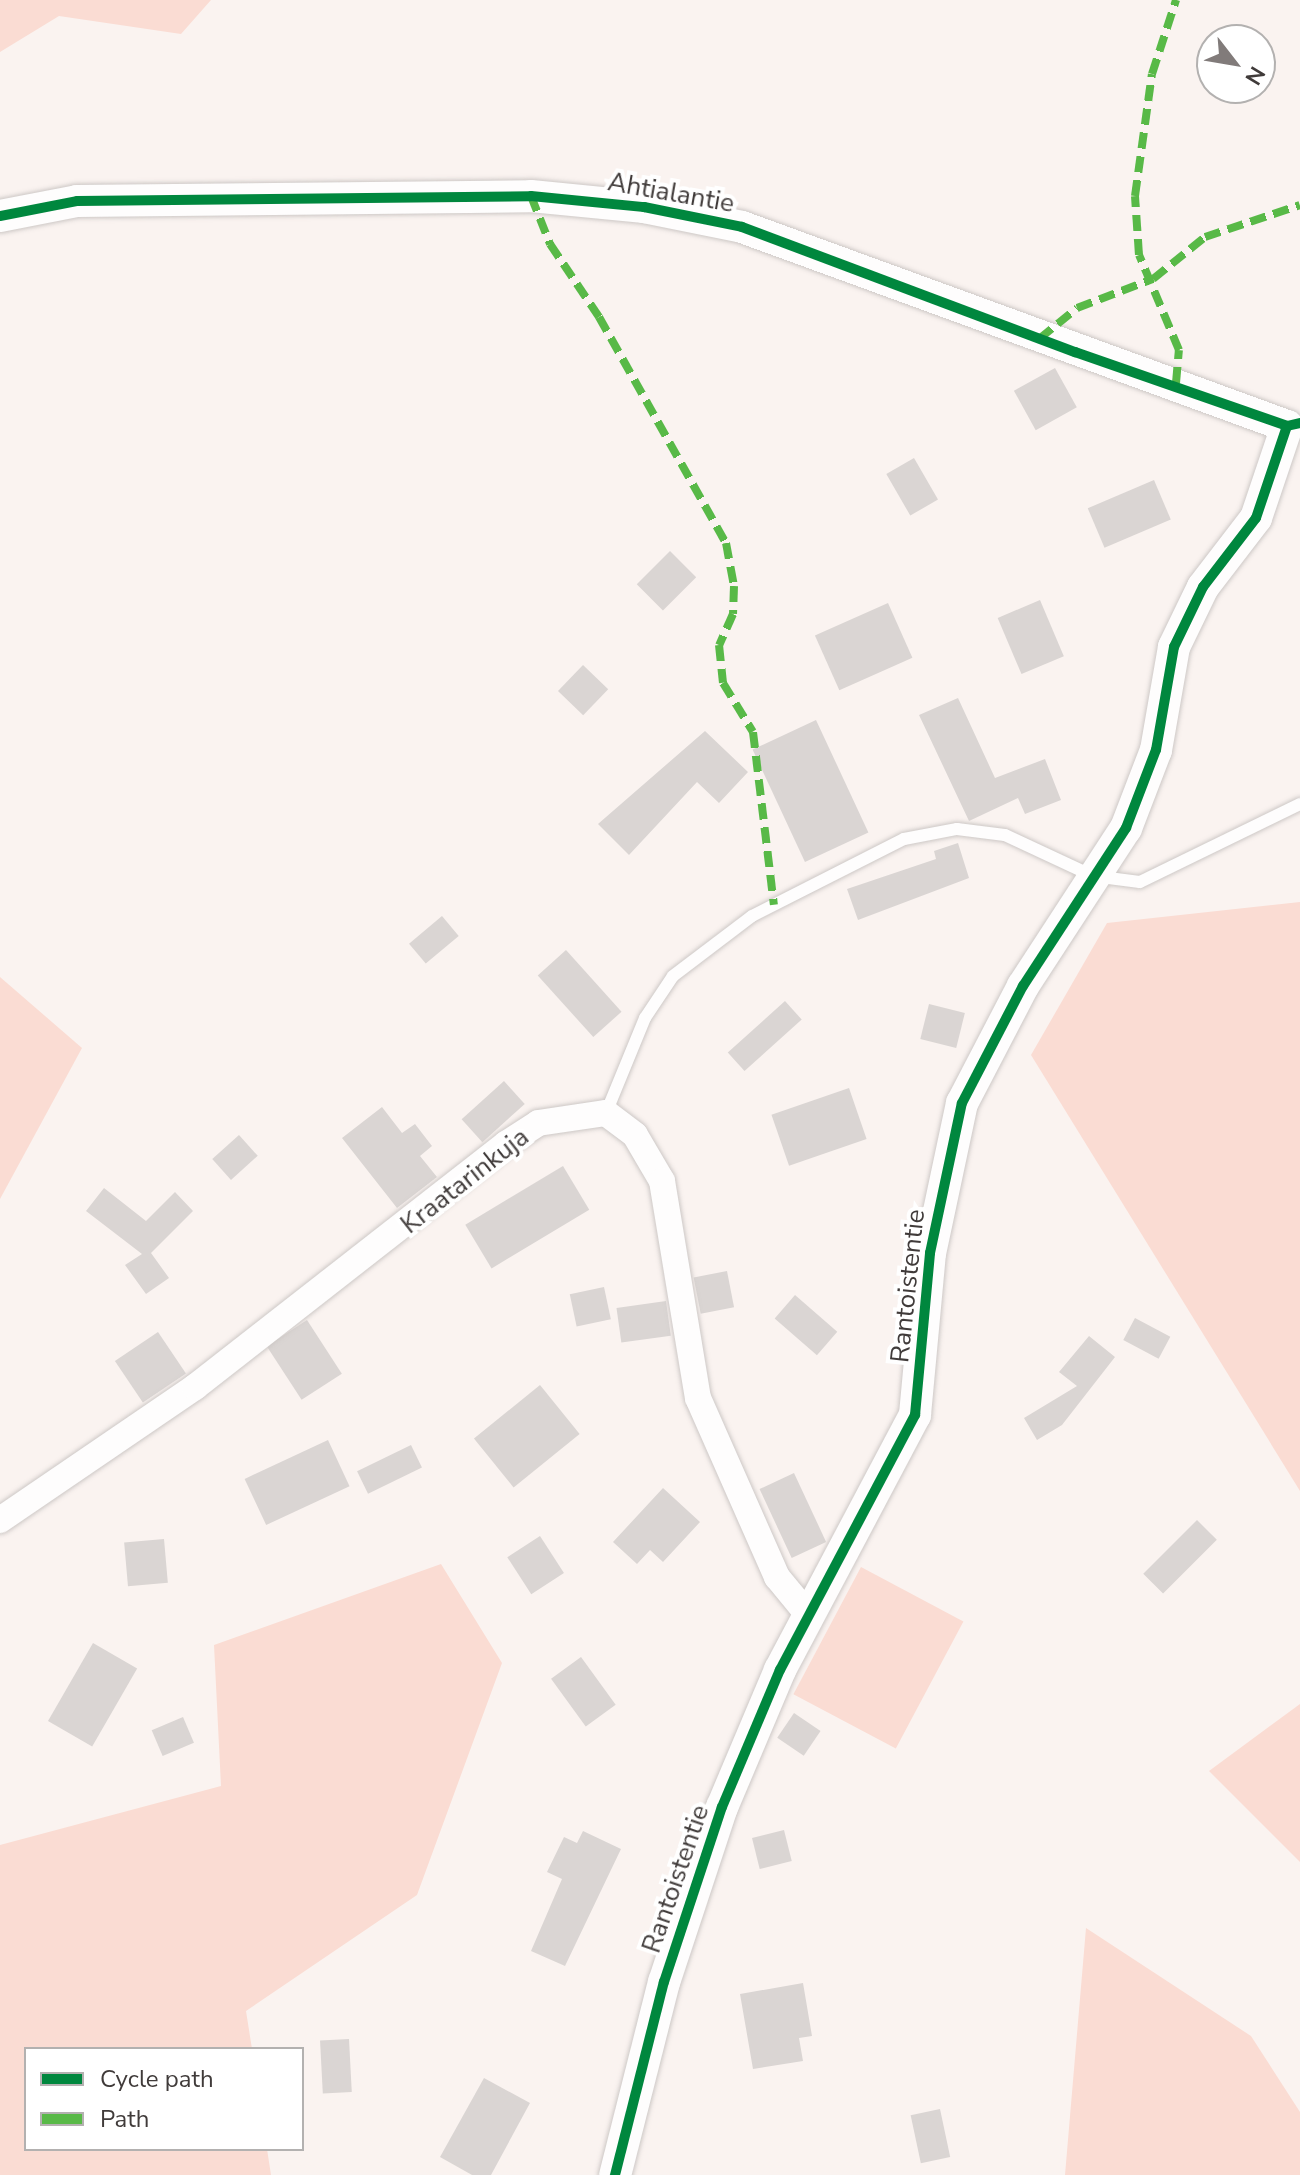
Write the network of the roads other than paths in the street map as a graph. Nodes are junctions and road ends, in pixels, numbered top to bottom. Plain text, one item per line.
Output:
1 (0, 216) edge
2 (1293, 425) edge
3 (1300, 804) edge
4 (1093, 876) junction
5 (606, 1113) junction
6 (0, 1520) edge
7 (810, 1617) junction
8 (615, 2175) edge

1 - 2 street, Ahtialantie
2 - 4 street, Rantoistentie
3 - 4 lane
4 - 5 lane
4 - 7 street, Rantoistentie
5 - 6 street, Kraatarinkuja
5 - 7 street
7 - 8 street, Rantoistentie

